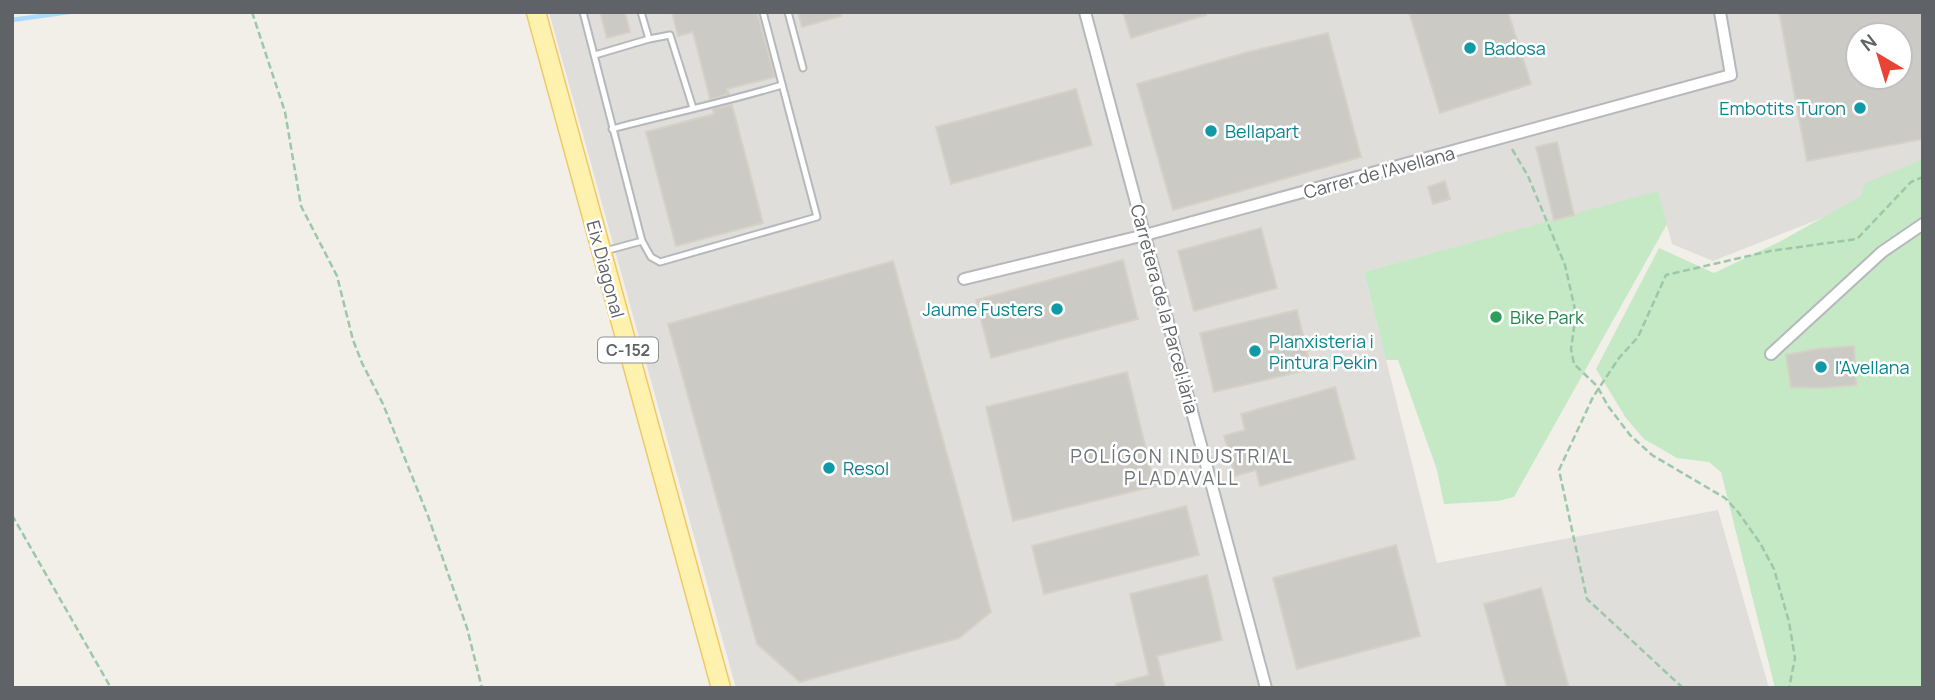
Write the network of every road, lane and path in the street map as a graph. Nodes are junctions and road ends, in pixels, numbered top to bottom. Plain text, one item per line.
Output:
1 (252, 12) edge
2 (536, 12) edge
3 (583, 12) edge
4 (640, 12) edge
5 (763, 12) edge
6 (788, 12) edge
7 (1085, 12) edge
8 (1720, 12) edge
9 (649, 38) junction
10 (595, 55) junction
11 (803, 68) dead end
12 (782, 85) junction
13 (693, 108) junction
14 (612, 129) junction
15 (1923, 177) edge
16 (1546, 222) dead end
17 (1923, 224) edge
18 (1145, 236) junction
19 (642, 241) junction
20 (602, 252) junction
21 (964, 279) dead end
22 (1771, 354) dead end
23 (1599, 389) junction
24 (12, 515) edge
25 (111, 688) edge
26 (482, 688) edge
27 (720, 688) edge
28 (1266, 688) edge
29 (1682, 688) edge
30 (1789, 688) edge

1 - 26 path
2 - 20 main road, Eix Diagonal / C-152
3 - 10 lane
4 - 9 lane
5 - 12 lane
6 - 11 lane
7 - 18 street, Carretera de la Parcel·lària
8 - 18 street, Carrer de l'Avellana
9 - 10 lane
9 - 13 lane
10 - 14 lane
12 - 13 lane
12 - 19 lane
13 - 14 lane
14 - 19 lane
15 - 23 path
16 - 23 path
17 - 22 street
18 - 21 street, Carrer de l'Avellana
18 - 28 street, Carretera de la Parcel·lària
19 - 20 lane
20 - 27 main road, Eix Diagonal / C-152
23 - 29 path
23 - 30 path
24 - 25 path

